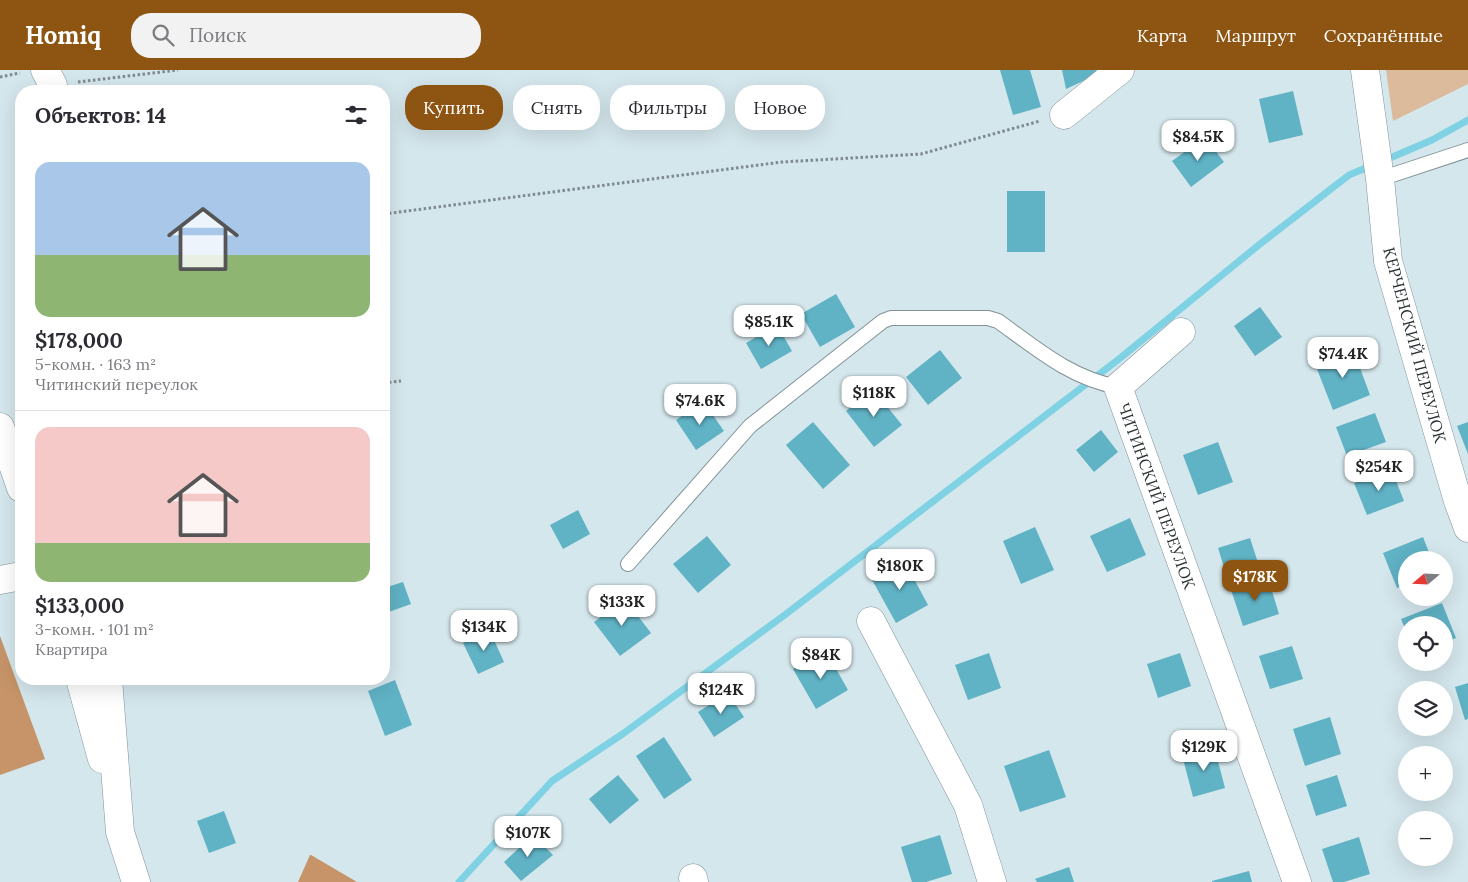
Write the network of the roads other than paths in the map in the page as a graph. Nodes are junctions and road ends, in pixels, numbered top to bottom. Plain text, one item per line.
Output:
1 (1120, 70) edge
2 (1365, 70) edge
3 (1064, 115) road end
4 (1468, 150) edge
5 (1380, 179) junction
6 (1181, 332) dead end
7 (1108, 385) junction
8 (0, 427) edge
9 (15, 471) edge
10 (1463, 500) edge
11 (1468, 528) edge
12 (628, 564) dead end
13 (15, 577) edge
14 (0, 580) edge
15 (871, 621) dead end
16 (82, 685) edge
17 (108, 685) edge
18 (120, 832) junction
19 (136, 882) edge
20 (992, 882) edge
21 (1297, 882) edge

1 - 3 street
2 - 5 street, КЕРЧЕНСКИЙ ПЕРЕУЛОК
4 - 5 lane
5 - 10 street, КЕРЧЕНСКИЙ ПЕРЕУЛОК
6 - 7 street, ЧИТИНСКИЙ ПЕРЕУЛОК
7 - 12 lane
7 - 21 street, ЧИТИНСКИЙ ПЕРЕУЛОК
8 - 9 street
10 - 11 street, КЕРЧЕНСКИЙ ПЕРЕУЛОК
13 - 14 street
15 - 20 street
16 - 18 street
17 - 18 street
18 - 19 street

